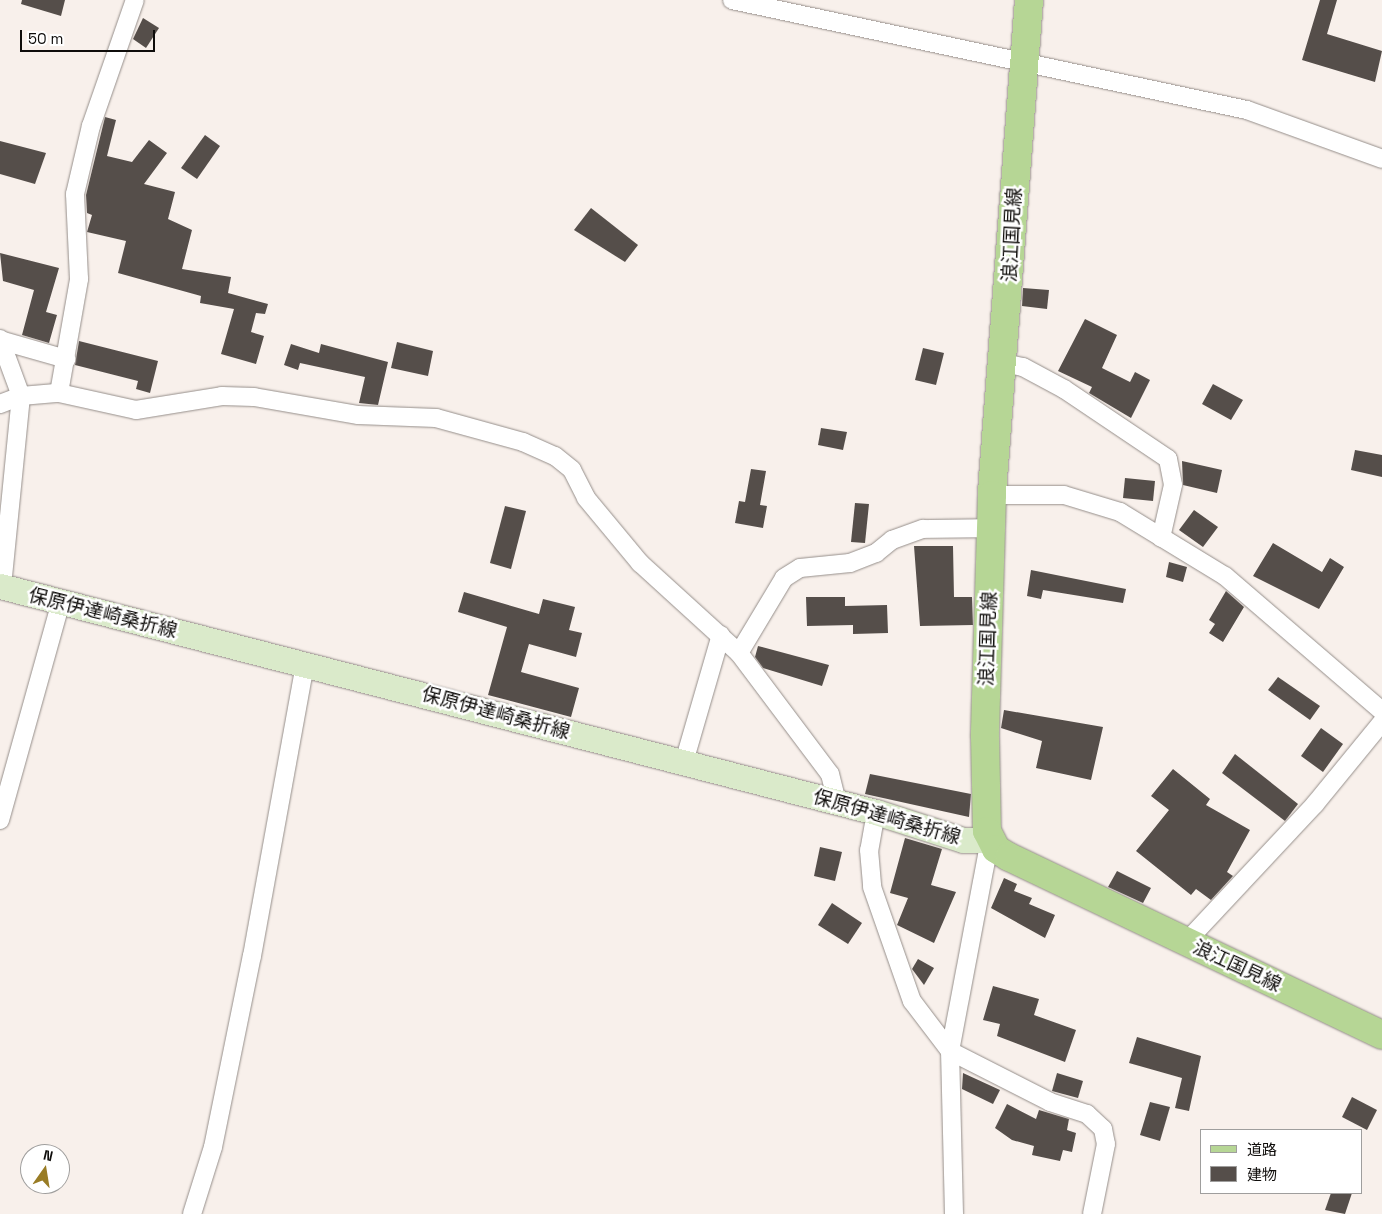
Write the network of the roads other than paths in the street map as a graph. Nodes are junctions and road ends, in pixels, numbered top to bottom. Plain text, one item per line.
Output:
1 (135, 0) edge
2 (732, 0) edge
3 (1029, 0) edge
4 (1025, 62) junction
5 (1382, 159) edge
6 (2, 340) edge
7 (66, 360) junction
8 (1004, 363) junction
9 (58, 394) junction
10 (21, 396) junction
11 (0, 404) edge
12 (992, 495) junction
13 (992, 528) junction
14 (1161, 538) junction
15 (1, 586) edge
16 (61, 602) junction
17 (722, 635) junction
18 (740, 653) junction
19 (305, 664) junction
20 (1382, 711) edge
21 (1382, 722) edge
22 (684, 762) junction
23 (5, 781) edge
24 (837, 802) junction
25 (876, 812) junction
26 (0, 820) edge
27 (990, 840) junction
28 (1186, 942) junction
29 (1382, 1035) edge
30 (950, 1051) junction
31 (192, 1214) edge
32 (954, 1214) edge
33 (1092, 1214) edge

1 - 7 street
2 - 4 street
3 - 4 main road, 浪江国見線
4 - 5 street
4 - 8 main road, 浪江国見線
6 - 7 street
6 - 10 street
7 - 9 street
8 - 12 main road, 浪江国見線
8 - 14 street
9 - 10 street
9 - 17 street
10 - 11 street
10 - 15 street
12 - 13 main road, 浪江国見線
12 - 14 street
13 - 18 street
13 - 27 main road, 浪江国見線
14 - 20 street
15 - 16 main road, 保原伊達崎桑折線
16 - 19 main road, 保原伊達崎桑折線
16 - 23 street
17 - 18 street
17 - 22 street
18 - 24 street
19 - 22 main road, 保原伊達崎桑折線
19 - 31 street
21 - 28 street
22 - 24 main road, 保原伊達崎桑折線
23 - 26 street
24 - 25 main road, 保原伊達崎桑折線
25 - 27 main road, 保原伊達崎桑折線
25 - 30 street
27 - 28 main road, 浪江国見線
27 - 30 street
28 - 29 main road, 浪江国見線
30 - 32 street
30 - 33 street

